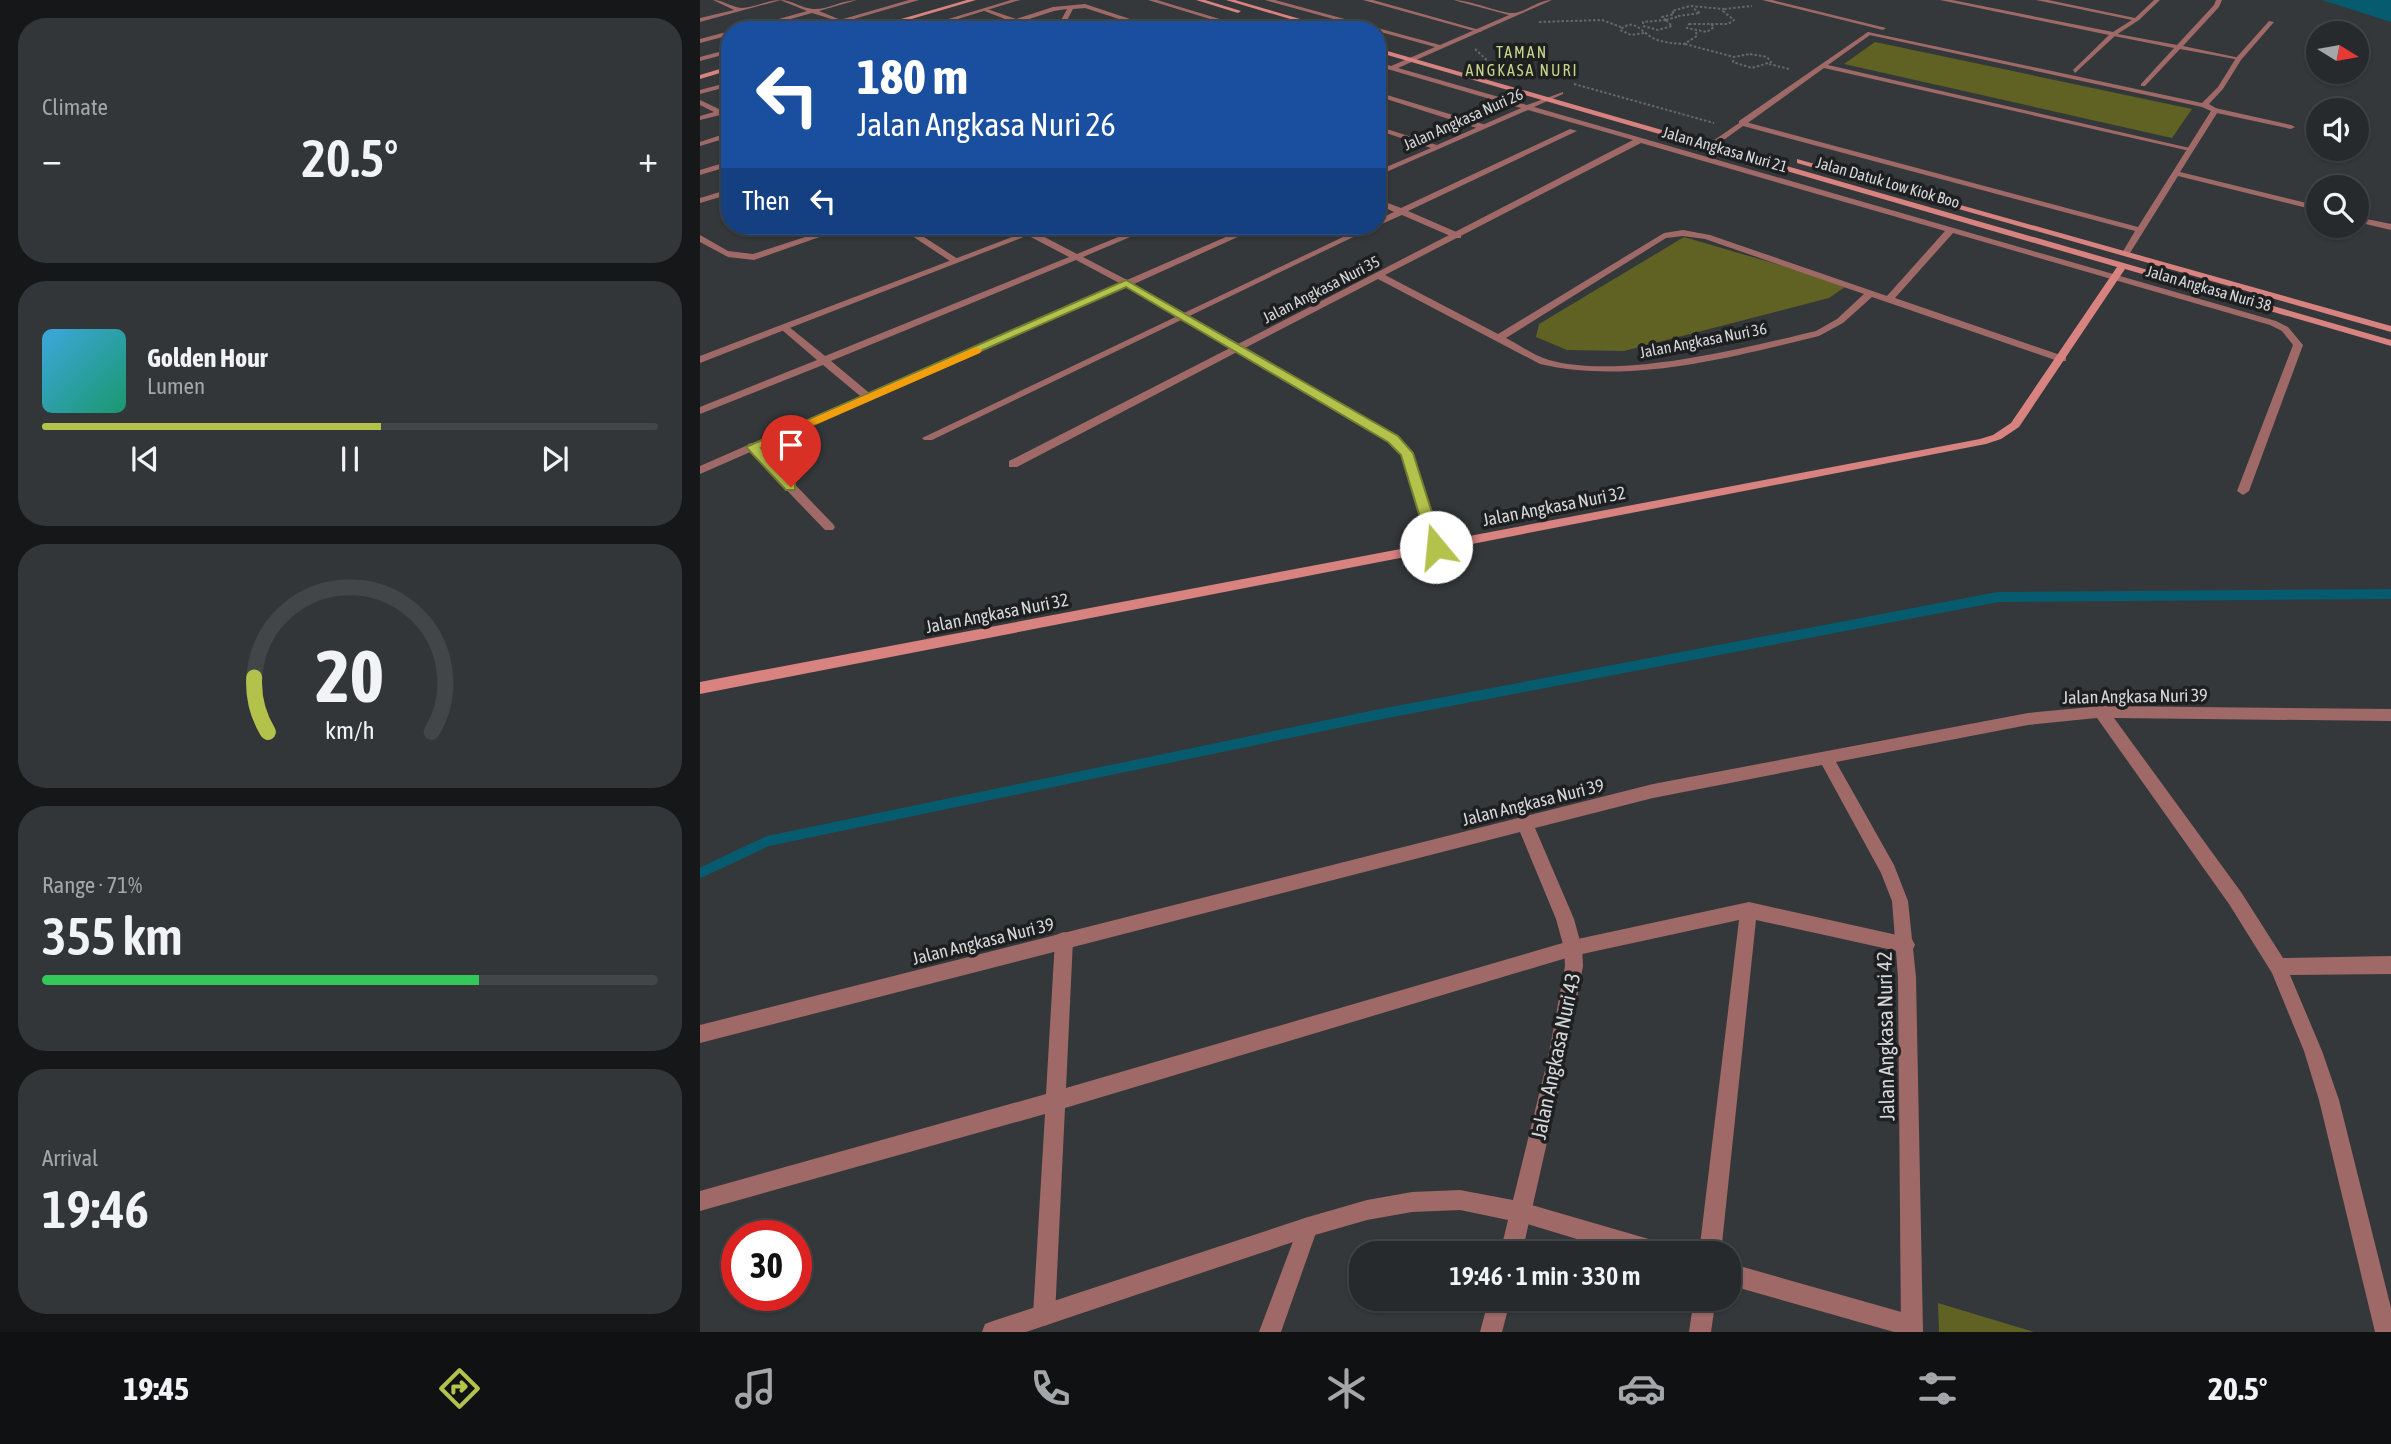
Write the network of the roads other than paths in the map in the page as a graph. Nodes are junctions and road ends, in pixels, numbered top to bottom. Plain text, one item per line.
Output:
1 (716, 0) edge
2 (781, 0) edge
3 (854, 0) edge
4 (916, 0) edge
5 (950, 0) edge
6 (973, 0) edge
7 (1017, 0) edge
8 (1151, 0) edge
9 (1199, 0) edge
10 (1230, 0) edge
11 (1272, 0) edge
12 (1366, 0) edge
13 (1456, 0) edge
14 (1549, 0) edge
15 (1765, 0) edge
16 (1944, 0) edge
17 (2039, 0) edge
18 (2157, 0) edge
19 (2219, 0) edge
20 (1071, 7) junction
21 (740, 10) junction
22 (985, 10) junction
23 (812, 11) junction
24 (1515, 15) junction
25 (2137, 19) junction
26 (700, 20) edge
27 (1217, 20) joint
28 (776, 21) edge
29 (839, 21) joint
30 (876, 21) edge
31 (898, 21) edge
32 (946, 21) edge
33 (1016, 21) joint
34 (1064, 21) edge
35 (1133, 21) edge
36 (1221, 21) edge
37 (1272, 21) edge
38 (1304, 21) edge
39 (1346, 21) edge
40 (2271, 22) dead end
41 (1480, 31) junction
42 (1386, 32) edge
43 (2114, 34) junction
44 (721, 35) edge
45 (700, 41) edge
46 (1386, 44) edge
47 (1441, 47) junction
48 (2178, 47) junction
49 (721, 53) edge
50 (1386, 53) edge
51 (1424, 55) junction
52 (700, 59) edge
53 (2238, 59) junction
54 (1412, 60) junction
55 (721, 65) edge
56 (1822, 66) junction
57 (1386, 67) edge
58 (1391, 68) junction
59 (1386, 70) edge
60 (700, 71) edge
61 (721, 71) edge
62 (2075, 71) junction
63 (1486, 72) dead end
64 (700, 77) edge
65 (2143, 85) junction
66 (721, 86) edge
67 (700, 92) edge
68 (1561, 93) joint
69 (1549, 94) junction
70 (1386, 97) edge
71 (700, 102) edge
72 (2206, 102) junction
73 (1528, 107) junction
74 (2215, 110) junction
75 (720, 112) joint
76 (1639, 115) dead end
77 (700, 118) edge
78 (1742, 123) junction
79 (1483, 127) junction
80 (2291, 127) dead end
81 (1573, 131) dead end
82 (1386, 132) edge
83 (721, 137) edge
84 (1642, 139) junction
85 (1714, 140) junction
86 (1734, 142) dead end
87 (700, 144) edge
88 (1437, 147) junction
89 (2190, 149) junction
90 (1786, 157) dead end
91 (721, 166) edge
92 (1386, 170) edge
93 (700, 173) edge
94 (2175, 173) junction
95 (721, 194) edge
96 (700, 201) edge
97 (1386, 205) edge
98 (2306, 206) edge
99 (1402, 212) junction
100 (1386, 219) edge
101 (2369, 222) edge
102 (2391, 228) edge
103 (1951, 230) junction
104 (2140, 230) junction
105 (821, 235) edge
106 (915, 235) edge
107 (1025, 235) edge
108 (1034, 235) edge
109 (1130, 235) edge
110 (1237, 235) edge
111 (1353, 235) edge
112 (1458, 236) junction
113 (700, 238) edge
114 (2126, 253) junction
115 (1076, 257) junction
116 (956, 261) junction
117 (2123, 265) junction
118 (1380, 276) junction
119 (2115, 278) junction
120 (1126, 283) junction
121 (1871, 293) junction
122 (1889, 299) junction
123 (1183, 317) junction
124 (785, 328) junction
125 (2391, 329) edge
126 (1499, 338) junction
127 (2391, 343) edge
128 (1239, 348) junction
129 (2062, 359) junction
130 (700, 360) edge
131 (824, 360) junction
132 (869, 398) junction
133 (700, 411) edge
134 (928, 438) dead end
135 (752, 447) junction
136 (1013, 464) dead end
137 (700, 470) edge
138 (2243, 491) dead end
139 (829, 527) dead end
140 (1436, 547) junction
141 (700, 688) edge
142 (2101, 712) junction
143 (2391, 715) edge
144 (1826, 758) junction
145 (1525, 824) junction
146 (1749, 910) junction
147 (1064, 940) junction
148 (1906, 945) junction
149 (1573, 948) junction
150 (2391, 965) edge
151 (2278, 967) junction
152 (700, 1034) edge
153 (1055, 1101) junction
154 (700, 1201) edge
155 (1521, 1212) junction
156 (1308, 1227) junction
157 (1514, 1241) edge
158 (1619, 1241) edge
159 (1711, 1241) edge
160 (1741, 1277) edge
161 (1497, 1311) edge
162 (1703, 1311) edge
163 (1042, 1324) edge
164 (1912, 1329) edge
165 (993, 1332) edge
166 (1270, 1332) edge
167 (1491, 1332) edge
168 (1700, 1332) edge
169 (2386, 1332) edge

1 - 21 street
2 - 21 street
2 - 23 street
3 - 23 street
4 - 29 street
5 - 30 main road
6 - 31 main road
7 - 22 street
8 - 27 street
9 - 37 main road
10 - 38 main road
11 - 39 street
12 - 41 street
13 - 24 street
14 - 24 street
15 - 62 street
16 - 43 street
17 - 25 street
18 - 25 street
19 - 48 street
20 - 33 street
20 - 34 street
20 - 35 street
21 - 26 street
22 - 32 street
22 - 33 street
23 - 28 street
23 - 29 street
24 - 41 street
25 - 43 street
27 - 36 street
40 - 53 street
41 - 47 street
42 - 47 street
43 - 48 street
43 - 62 street
44 - 45 street
46 - 51 main road
47 - 51 street
48 - 53 street
48 - 65 street
49 - 52 street
50 - 54 main road, Jalan Datuk Low Kiok Boo
51 - 54 street
51 - 63 main road
53 - 72 street
54 - 58 street
54 - 69 main road, Jalan Datuk Low Kiok Boo
55 - 60 main road
56 - 72 street
56 - 78 street
56 - 89 street
57 - 58 street, Jalan Angkasa Nuri 21
58 - 59 street
58 - 73 street, Jalan Angkasa Nuri 21
61 - 64 main road
62 - 65 street
65 - 72 street
66 - 67 street
68 - 69 street, Jalan Angkasa Nuri 26
68 - 76 main road
69 - 73 street, Jalan Angkasa Nuri 26
69 - 85 main road, Jalan Datuk Low Kiok Boo
70 - 79 street
71 - 75 street
72 - 74 street
73 - 79 street, Jalan Angkasa Nuri 26
73 - 84 street, Jalan Angkasa Nuri 21
74 - 80 street
74 - 89 street
75 - 77 street
78 - 85 street
78 - 104 street
79 - 88 street, Jalan Angkasa Nuri 26
81 - 99 street
82 - 88 street
83 - 87 street
84 - 103 street, Jalan Angkasa Nuri 21
84 - 112 street, Jalan Angkasa Nuri 35
85 - 86 main road, Jalan Datuk Low Kiok Boo
85 - 117 main road, Jalan Datuk Low Kiok Boo
88 - 92 street, Jalan Angkasa Nuri 26
89 - 94 street
90 - 114 main road, Jalan Datuk Low Kiok Boo
91 - 93 street
94 - 98 street
94 - 104 street
95 - 96 street
97 - 99 street
99 - 100 street
99 - 112 street
101 - 102 street
103 - 119 street, Jalan Angkasa Nuri 21
103 - 122 street
104 - 114 street
105 - 113 street
106 - 116 street
107 - 116 street
108 - 115 street
109 - 115 street
110 - 120 street
111 - 123 street
112 - 118 street, Jalan Angkasa Nuri 35
114 - 125 main road, Jalan Datuk Low Kiok Boo
115 - 120 street
115 - 131 street
116 - 124 street
117 - 119 main road, Jalan Angkasa Nuri 32
117 - 127 main road, Jalan Datuk Low Kiok Boo
118 - 126 street, Jalan Angkasa Nuri 36
118 - 128 street, Jalan Angkasa Nuri 35
119 - 129 main road, Jalan Angkasa Nuri 32
119 - 138 street, Jalan Angkasa Nuri 38
120 - 123 street
120 - 132 street
121 - 122 street
121 - 126 street, Jalan Angkasa Nuri 36
121 - 126 street
122 - 129 street
123 - 128 street
123 - 134 street
124 - 130 street
124 - 131 street
128 - 136 street, Jalan Angkasa Nuri 35
128 - 140 street
129 - 140 main road, Jalan Angkasa Nuri 32
131 - 132 street
131 - 133 street
132 - 135 street
135 - 137 street
135 - 139 street
140 - 141 main road, Jalan Angkasa Nuri 32
142 - 143 street, Jalan Angkasa Nuri 39
142 - 144 street, Jalan Angkasa Nuri 39
142 - 151 street
144 - 145 street, Jalan Angkasa Nuri 39
144 - 148 street, Jalan Angkasa Nuri 42
145 - 147 street, Jalan Angkasa Nuri 39
145 - 149 street, Jalan Angkasa Nuri 43
146 - 148 street
146 - 149 street
146 - 159 street
147 - 152 street, Jalan Angkasa Nuri 39
147 - 153 street
148 - 164 street, Jalan Angkasa Nuri 42
149 - 153 street
149 - 155 street, Jalan Angkasa Nuri 43
150 - 151 street
151 - 169 street
153 - 154 street
153 - 163 street
155 - 156 street
155 - 157 street, Jalan Angkasa Nuri 43
155 - 158 street
156 - 163 street
156 - 166 street
160 - 164 street
161 - 167 street
162 - 168 street
163 - 165 street

